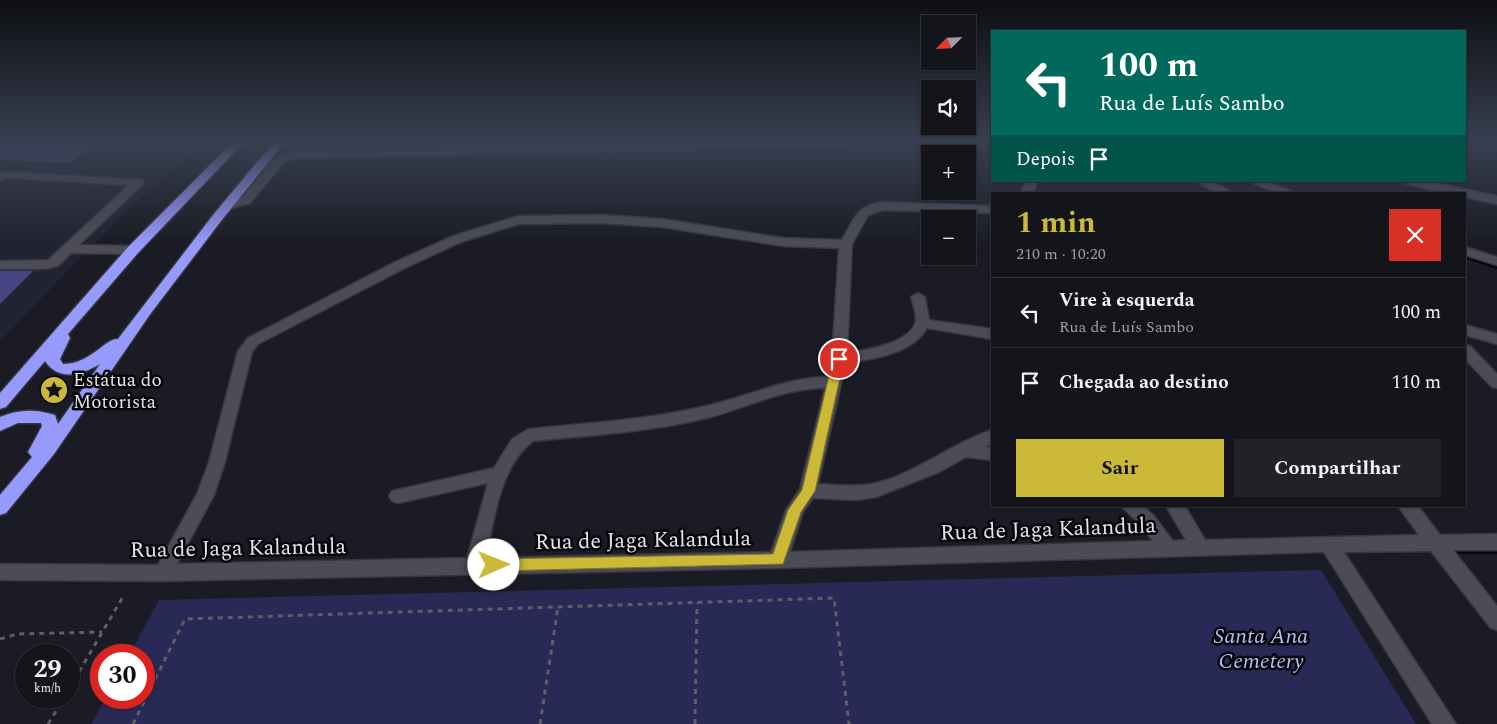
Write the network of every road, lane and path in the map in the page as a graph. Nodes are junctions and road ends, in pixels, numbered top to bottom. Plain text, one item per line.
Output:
1 (42, 177) edge
2 (204, 177) edge
3 (252, 177) edge
4 (266, 177) edge
5 (1204, 182) edge
6 (1260, 182) edge
7 (1411, 182) edge
8 (1274, 184) edge
9 (1225, 192) edge
10 (1289, 192) edge
11 (1459, 192) edge
12 (1466, 194) edge
13 (1497, 200) edge
14 (228, 205) junction
15 (991, 210) edge
16 (846, 244) junction
17 (68, 249) junction
18 (132, 250) junction
19 (1466, 251) edge
20 (1497, 261) edge
21 (0, 265) edge
22 (918, 297) dead end
23 (81, 309) junction
24 (146, 310) junction
25 (922, 323) junction
26 (1466, 330) edge
27 (991, 334) edge
28 (1497, 339) edge
29 (1466, 351) edge
30 (839, 359) junction
31 (832, 382) junction
32 (1497, 383) edge
33 (0, 403) edge
34 (0, 425) edge
35 (991, 436) edge
36 (964, 450) junction
37 (991, 454) edge
38 (501, 473) junction
39 (808, 491) junction
40 (398, 496) dead end
41 (3, 504) edge
42 (1131, 507) edge
43 (1176, 507) edge
44 (1408, 507) edge
45 (1435, 542) junction
46 (1497, 542) edge
47 (1329, 544) junction
48 (1200, 548) junction
49 (1169, 549) junction
50 (778, 560) junction
51 (475, 566) junction
52 (0, 572) edge
53 (163, 573) junction
54 (124, 594) dead end
55 (697, 603) junction
56 (558, 607) junction
57 (1497, 621) edge
58 (102, 632) junction
59 (0, 639) edge
60 (80, 670) edge
61 (57, 709) edge
62 (48, 724) edge
63 (133, 724) edge
64 (540, 724) edge
65 (695, 724) edge
66 (849, 724) edge
67 (1445, 724) edge

1 - 17 street
2 - 18 highway
3 - 14 highway
4 - 14 street
5 - 9 street
6 - 8 street
7 - 11 street
8 - 10 street
12 - 13 street
14 - 24 highway
15 - 16 street
16 - 30 street
16 - 53 street
17 - 18 street
17 - 21 street
18 - 23 highway
19 - 20 street
22 - 25 street
23 - 24 highway
23 - 33 highway
24 - 41 highway
25 - 27 street
25 - 30 street
26 - 28 street
29 - 32 street
30 - 31 street
31 - 38 street
31 - 39 street
34 - 41 highway
35 - 36 street
36 - 37 street
36 - 39 street
38 - 40 street
38 - 51 street
39 - 50 street
42 - 49 street
43 - 48 street
44 - 45 street
45 - 46 street, Rua de Jaga Kalandula
45 - 47 street, Rua de Jaga Kalandula
45 - 57 street
47 - 48 street, Rua de Jaga Kalandula
47 - 67 street
48 - 49 street, Rua de Jaga Kalandula
49 - 50 street, Rua de Jaga Kalandula
50 - 51 street, Rua de Jaga Kalandula
51 - 53 street, Rua de Jaga Kalandula
52 - 53 street, Rua de Jaga Kalandula
54 - 58 path
55 - 56 path
55 - 65 path
55 - 66 path
56 - 63 path
56 - 64 path
58 - 59 path
58 - 60 path
61 - 62 path

